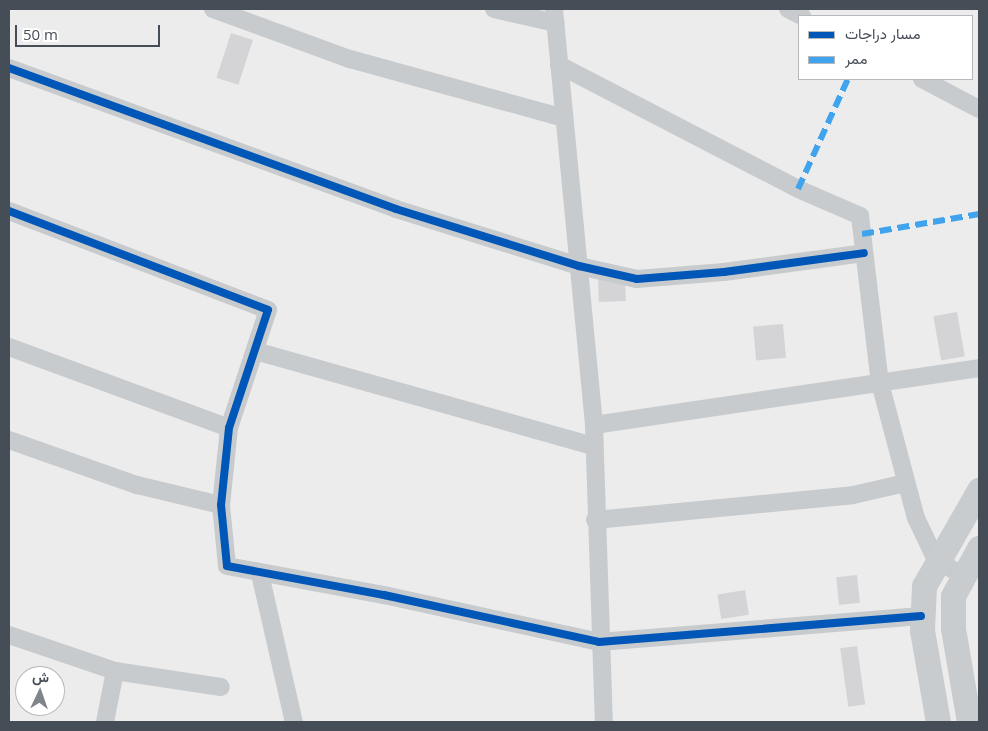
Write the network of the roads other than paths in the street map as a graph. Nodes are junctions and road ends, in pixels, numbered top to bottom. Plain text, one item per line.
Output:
1 (213, 9) edge
2 (494, 9) edge
3 (788, 9) edge
4 (800, 15) edge
5 (554, 16) edge
6 (559, 65) junction
7 (9, 68) edge
8 (924, 80) edge
9 (979, 109) edge
10 (564, 118) junction
11 (9, 211) edge
12 (864, 253) junction
13 (579, 266) junction
14 (9, 347) edge
15 (255, 351) junction
16 (979, 368) edge
17 (880, 383) junction
18 (594, 425) junction
19 (229, 428) junction
20 (9, 440) edge
21 (594, 446) junction
22 (906, 483) junction
23 (979, 490) edge
24 (221, 505) junction
25 (595, 520) junction
26 (979, 548) edge
27 (936, 560) junction
28 (260, 574) junction
29 (962, 576) junction
30 (921, 616) junction
31 (9, 635) edge
32 (954, 636) junction
33 (924, 641) junction
34 (599, 642) junction
35 (115, 671) junction
36 (221, 687) dead end
37 (105, 722) edge
38 (294, 722) edge
39 (604, 722) edge
40 (934, 722) edge
41 (938, 722) edge
42 (969, 722) edge

1 - 10 street
2 - 5 street
3 - 4 street
5 - 6 street
6 - 10 street
6 - 12 street
7 - 13 street
8 - 9 street
10 - 13 street
11 - 15 street
12 - 13 street
12 - 17 street
13 - 18 street
14 - 19 street
15 - 19 street
15 - 21 street
16 - 17 street
17 - 18 street
17 - 22 street
18 - 21 street
19 - 24 street
20 - 24 street
21 - 25 street
22 - 25 street
22 - 27 street
23 - 27 main road
24 - 28 street
25 - 34 street
26 - 29 main road
27 - 29 street
27 - 30 main road
28 - 34 street
28 - 38 street
29 - 32 main road
30 - 33 main road
30 - 34 street
31 - 35 street
32 - 33 street
32 - 42 main road
33 - 41 main road
34 - 39 street
35 - 36 street
35 - 37 street
40 - 41 street

